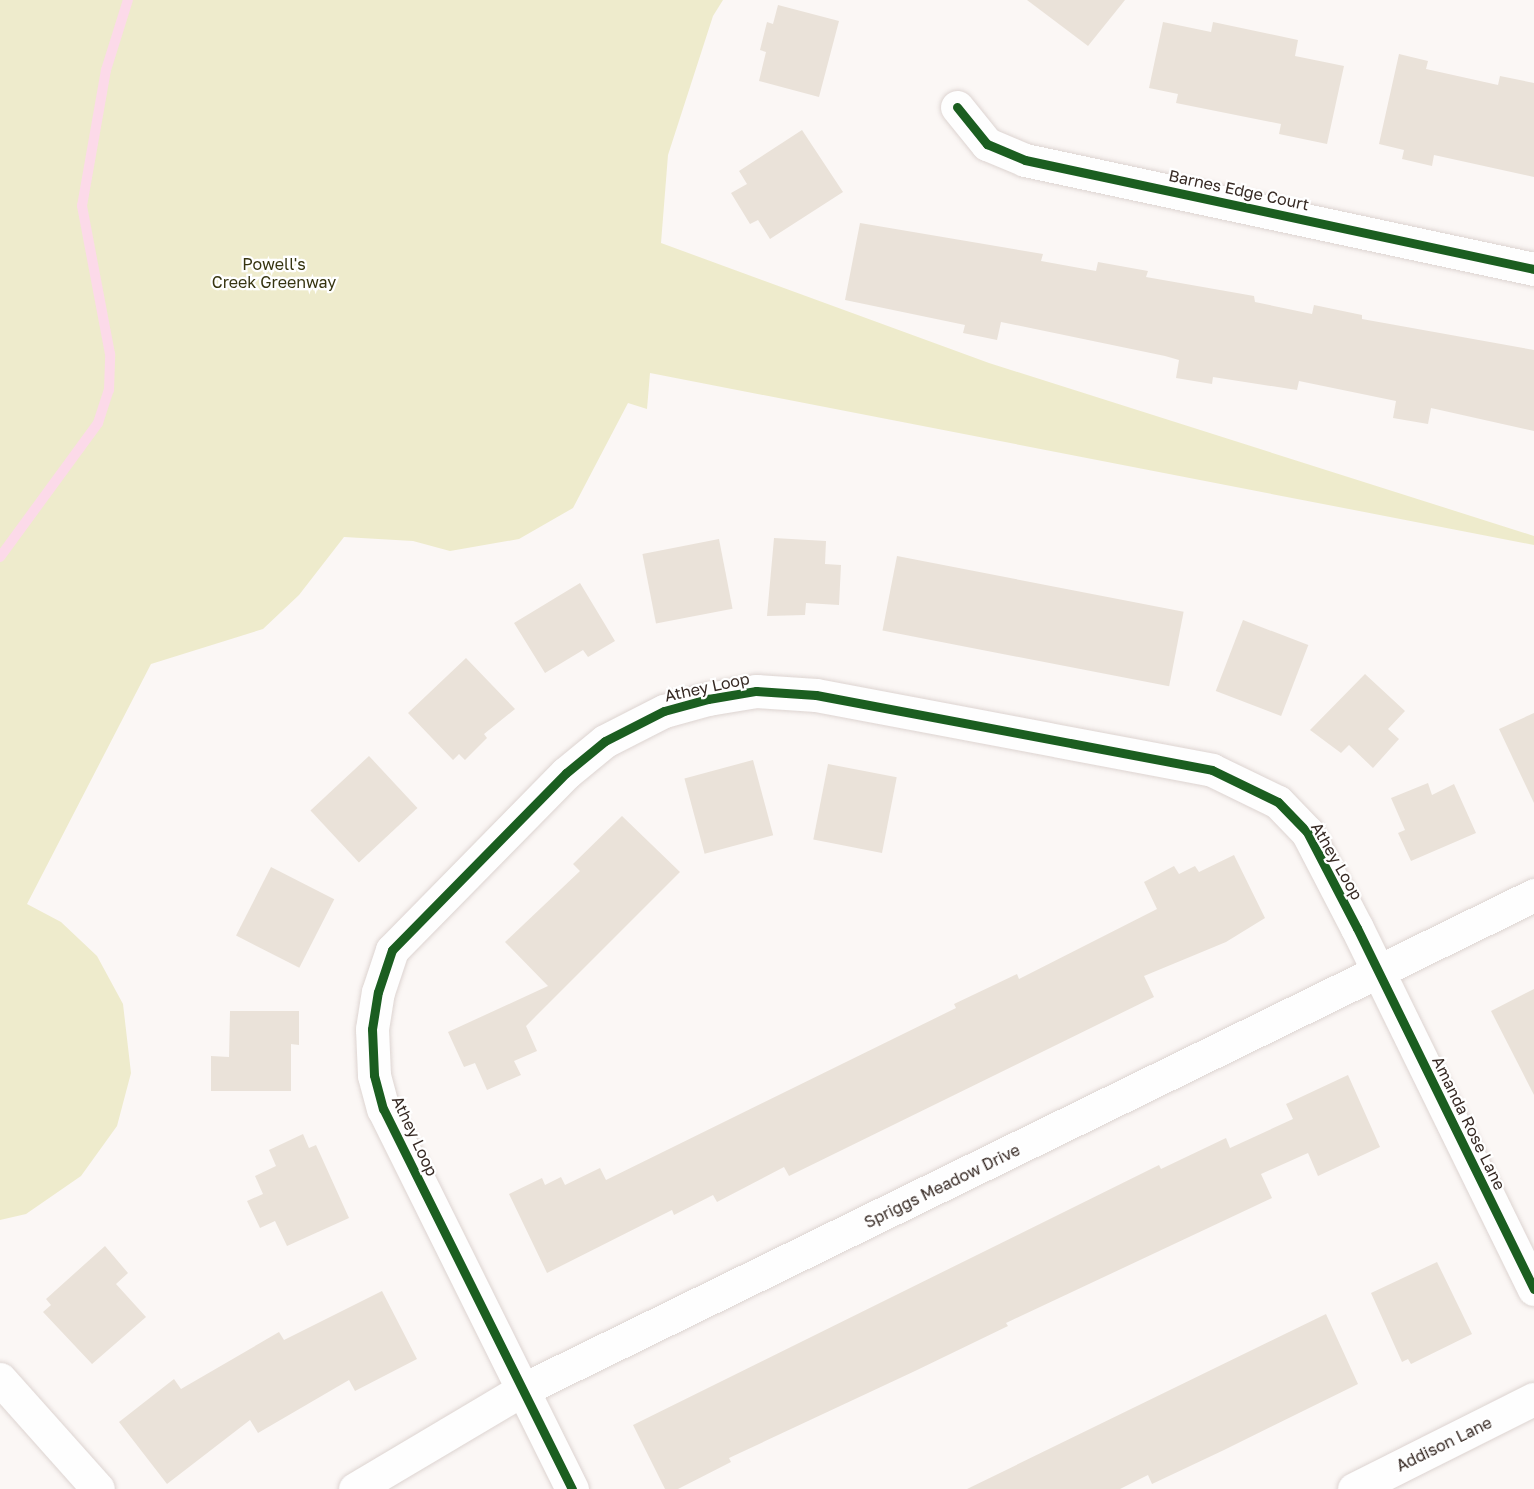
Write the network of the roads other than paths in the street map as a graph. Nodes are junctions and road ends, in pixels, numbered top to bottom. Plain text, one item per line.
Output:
1 (957, 107) dead end
2 (1534, 269) edge
3 (1534, 895) edge
4 (1377, 970) junction
5 (1534, 1289) edge
6 (0, 1379) edge
7 (522, 1390) junction
8 (1534, 1400) edge
9 (98, 1489) edge
10 (356, 1489) edge
11 (572, 1489) edge
12 (1354, 1489) edge

1 - 2 street, Barnes Edge Court
3 - 4 street, Spriggs Meadow Drive
4 - 5 street, Amanda Rose Lane
4 - 7 street, Spriggs Meadow Drive
4 - 7 street, Athey Loop
6 - 9 street
7 - 10 street, Spriggs Meadow Drive
7 - 11 street, Athey Loop
8 - 12 street, Addison Lane

